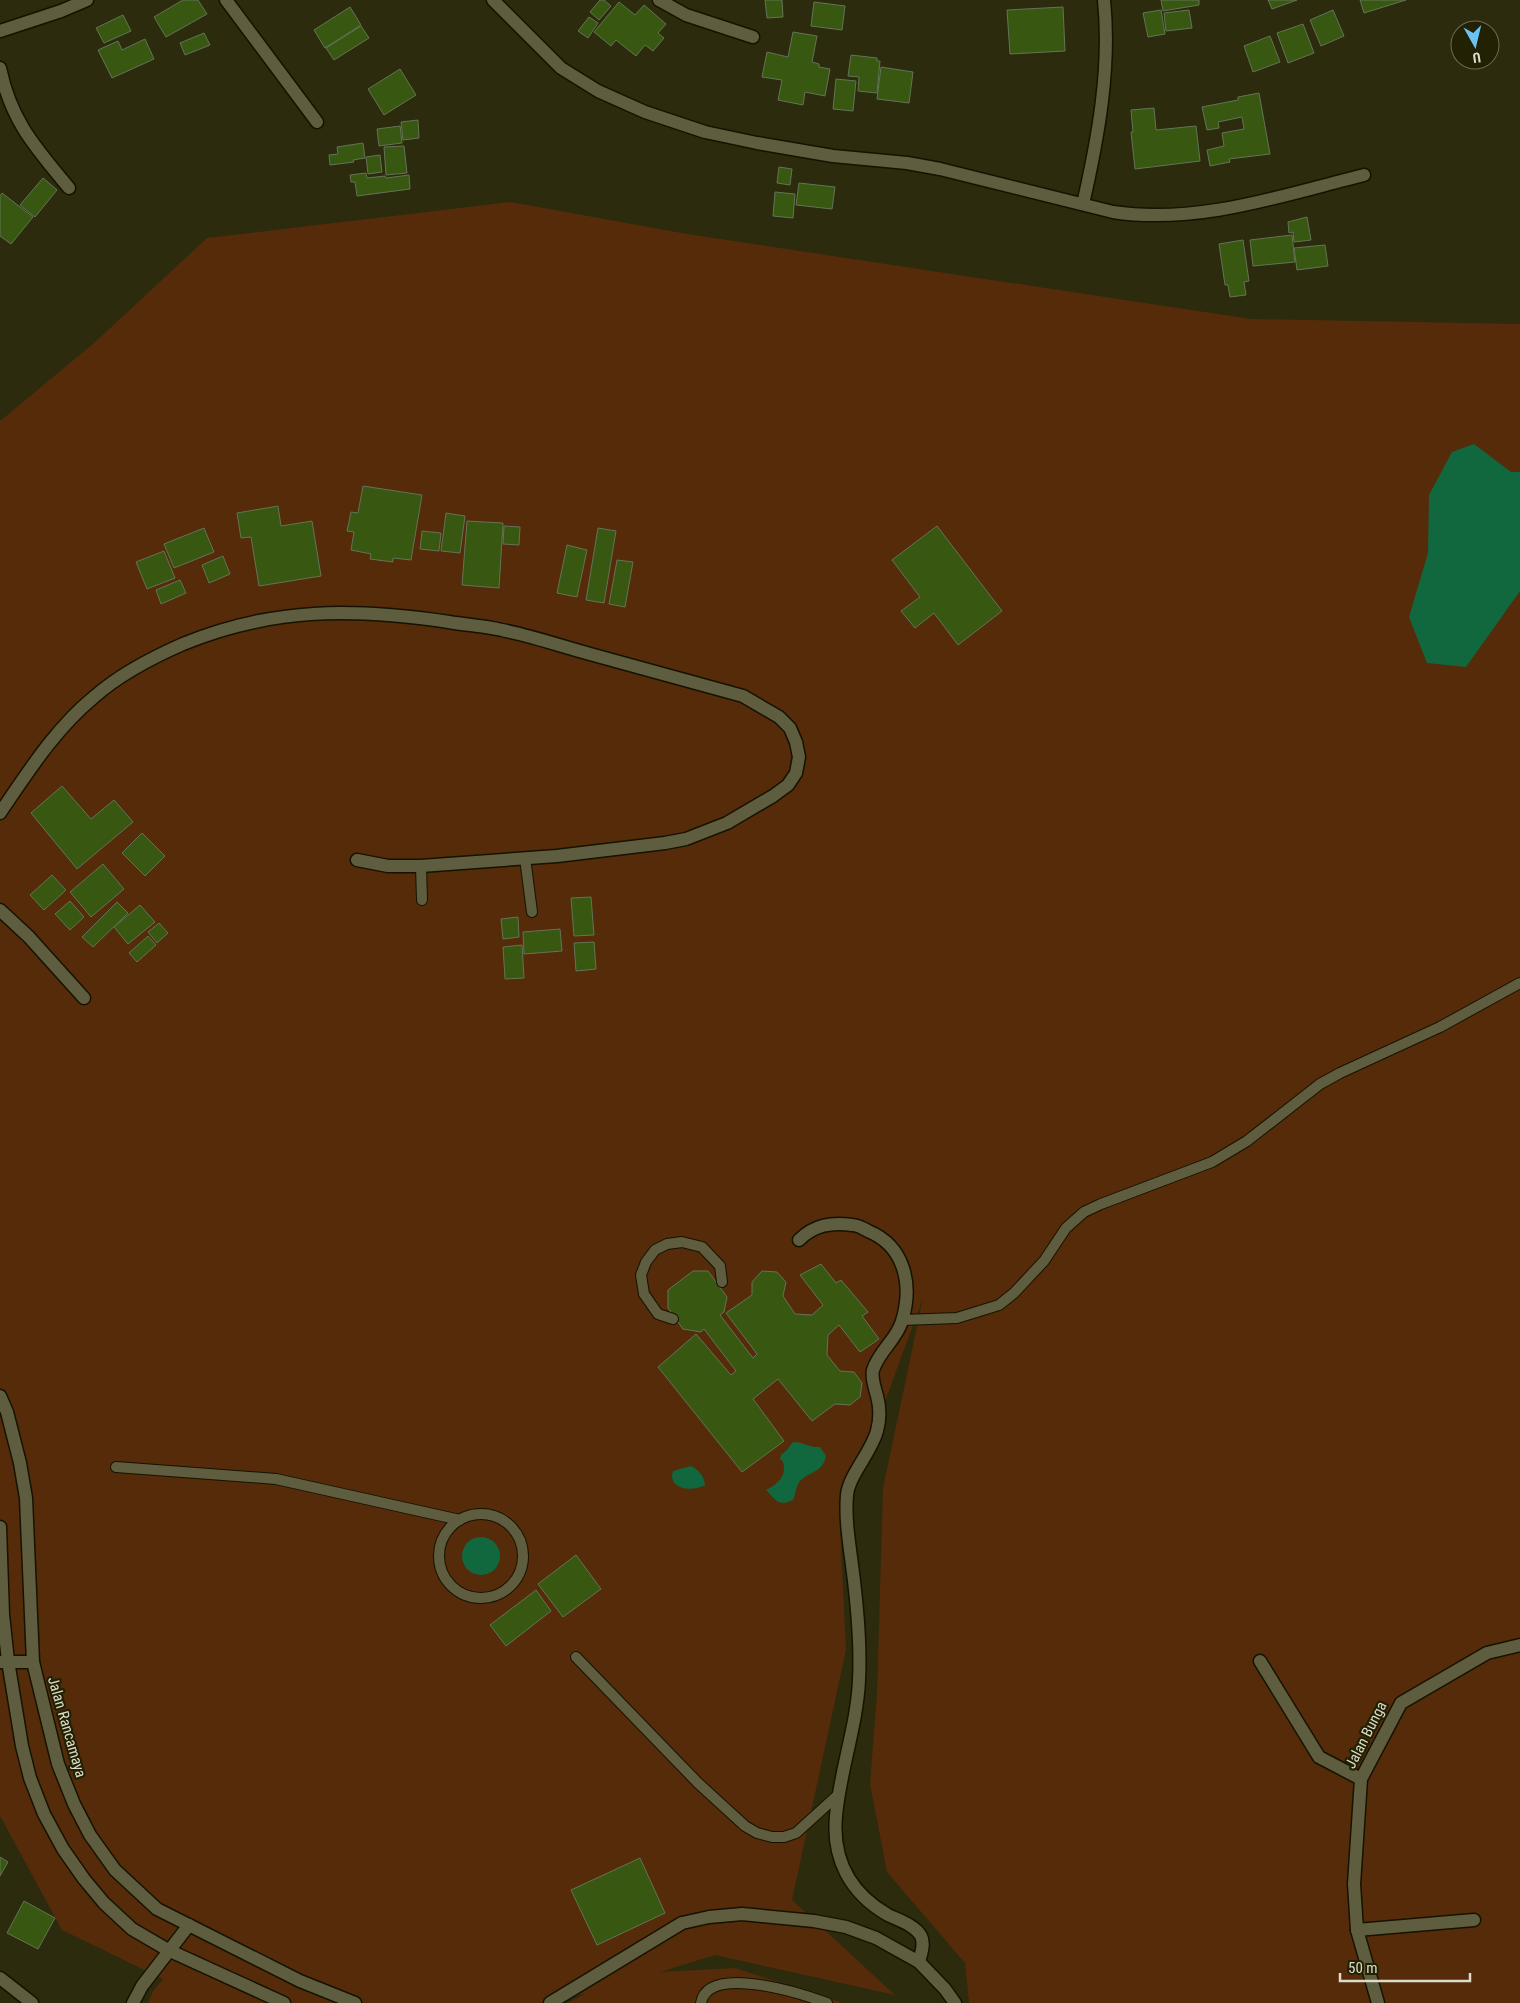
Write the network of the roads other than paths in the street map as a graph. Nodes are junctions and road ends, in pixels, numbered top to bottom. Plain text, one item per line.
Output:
1 (87, 0) edge
2 (226, 0) edge
3 (493, 0) edge
4 (659, 0) edge
5 (1104, 0) edge
6 (0, 31) edge
7 (753, 37) dead end
8 (0, 68) edge
9 (317, 122) dead end
10 (1364, 175) dead end
11 (69, 188) dead end
12 (1083, 204) junction
13 (0, 813) edge
14 (525, 858) junction
15 (357, 860) dead end
16 (421, 866) junction
17 (422, 900) dead end
18 (0, 910) edge
19 (532, 912) dead end
20 (1520, 983) edge
21 (84, 998) dead end
22 (799, 1240) dead end
23 (722, 1282) dead end
24 (673, 1319) dead end
25 (902, 1320) junction
26 (0, 1396) edge
27 (116, 1467) dead end
28 (460, 1520) junction
29 (0, 1527) edge
30 (1520, 1645) edge
31 (576, 1658) dead end
32 (1260, 1661) dead end
33 (4, 1662) edge
34 (33, 1662) junction
35 (1361, 1780) junction
36 (838, 1794) junction
37 (1474, 1920) dead end
38 (189, 1925) junction
39 (1357, 1930) junction
40 (168, 1950) junction
41 (919, 1962) junction
42 (0, 1978) edge
43 (32, 2003) edge
44 (133, 2003) edge
45 (284, 2003) edge
46 (355, 2003) edge
47 (550, 2003) edge
48 (701, 2003) edge
49 (827, 2003) edge
50 (956, 2003) edge
51 (1378, 2003) edge

1 - 6 street
2 - 9 street
3 - 12 street
4 - 7 street
5 - 12 street
8 - 11 street
10 - 12 street
13 - 14 street
14 - 16 street
14 - 19 lane
15 - 16 street
16 - 17 lane
18 - 21 street
20 - 25 lane
22 - 25 street
23 - 24 lane
25 - 36 street
26 - 34 street, Jalan Rancamaya
27 - 28 lane
28 - 28 lane
29 - 33 street
30 - 35 street, Jalan Bunga
31 - 36 lane
32 - 35 street
33 - 34 street
33 - 40 street
34 - 38 street, Jalan Rancamaya
35 - 39 street, Jalan Bunga
36 - 41 street
37 - 39 street
38 - 40 street
38 - 46 street, Jalan Rancamaya
39 - 51 street, Jalan Bunga
40 - 44 street
40 - 45 street
41 - 47 street
41 - 50 street
42 - 43 street
48 - 49 lane

